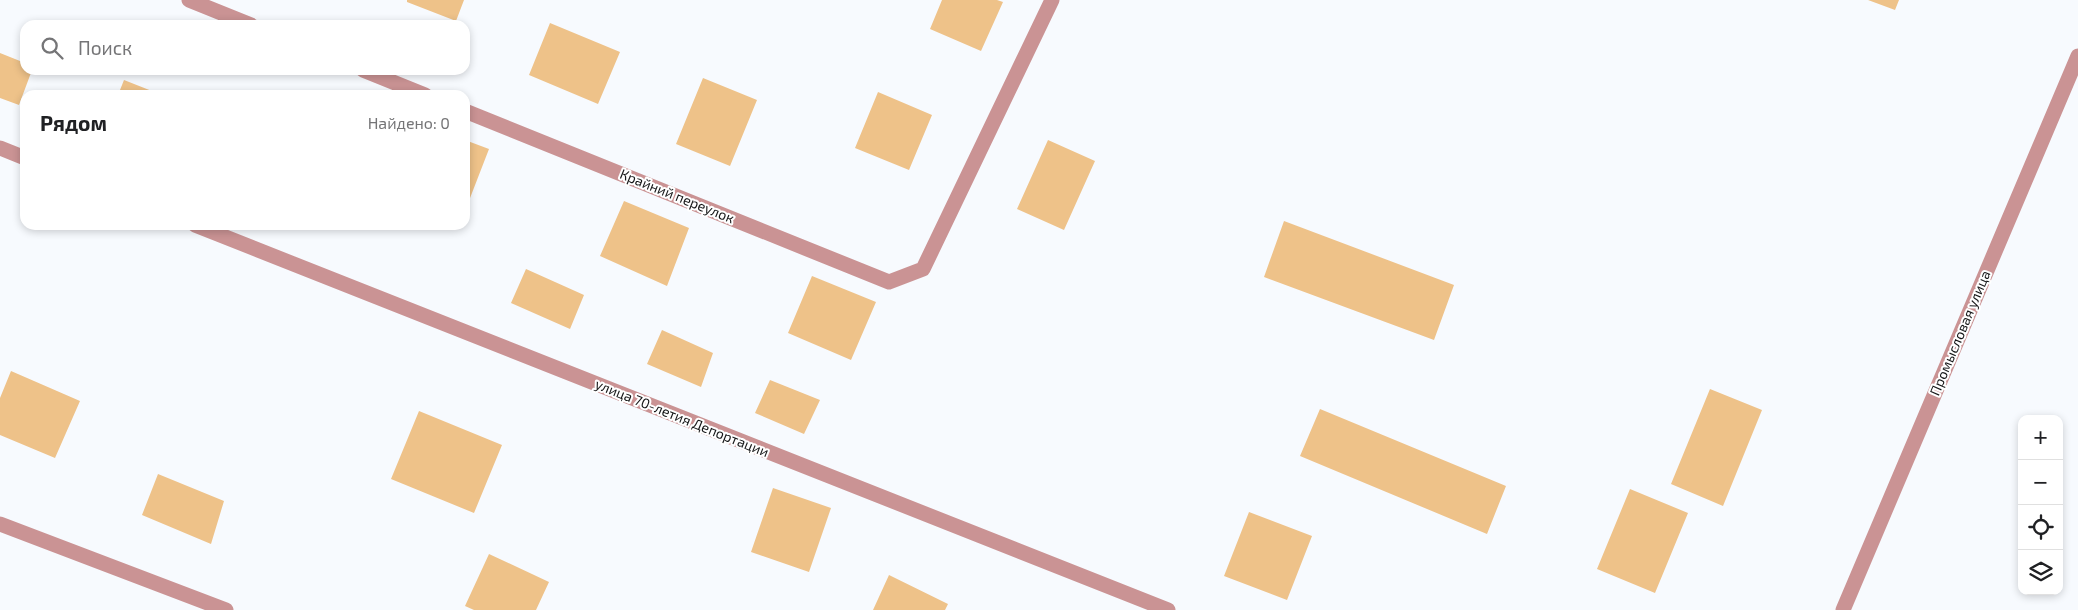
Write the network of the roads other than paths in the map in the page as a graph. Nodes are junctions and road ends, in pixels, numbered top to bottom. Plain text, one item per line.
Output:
1 (188, 0) edge
2 (1052, 0) edge
3 (238, 20) edge
4 (2078, 56) edge
5 (375, 75) edge
6 (413, 90) edge
7 (470, 113) edge
8 (0, 148) edge
9 (20, 156) edge
10 (208, 230) edge
11 (0, 524) edge
12 (226, 610) edge
13 (1168, 610) edge
14 (1843, 610) edge

1 - 3 street
2 - 7 street, Крайний переулок
4 - 14 street, Промысловая улица
5 - 6 street
8 - 9 street
10 - 13 street, улица 70-летия Депортации
11 - 12 street

